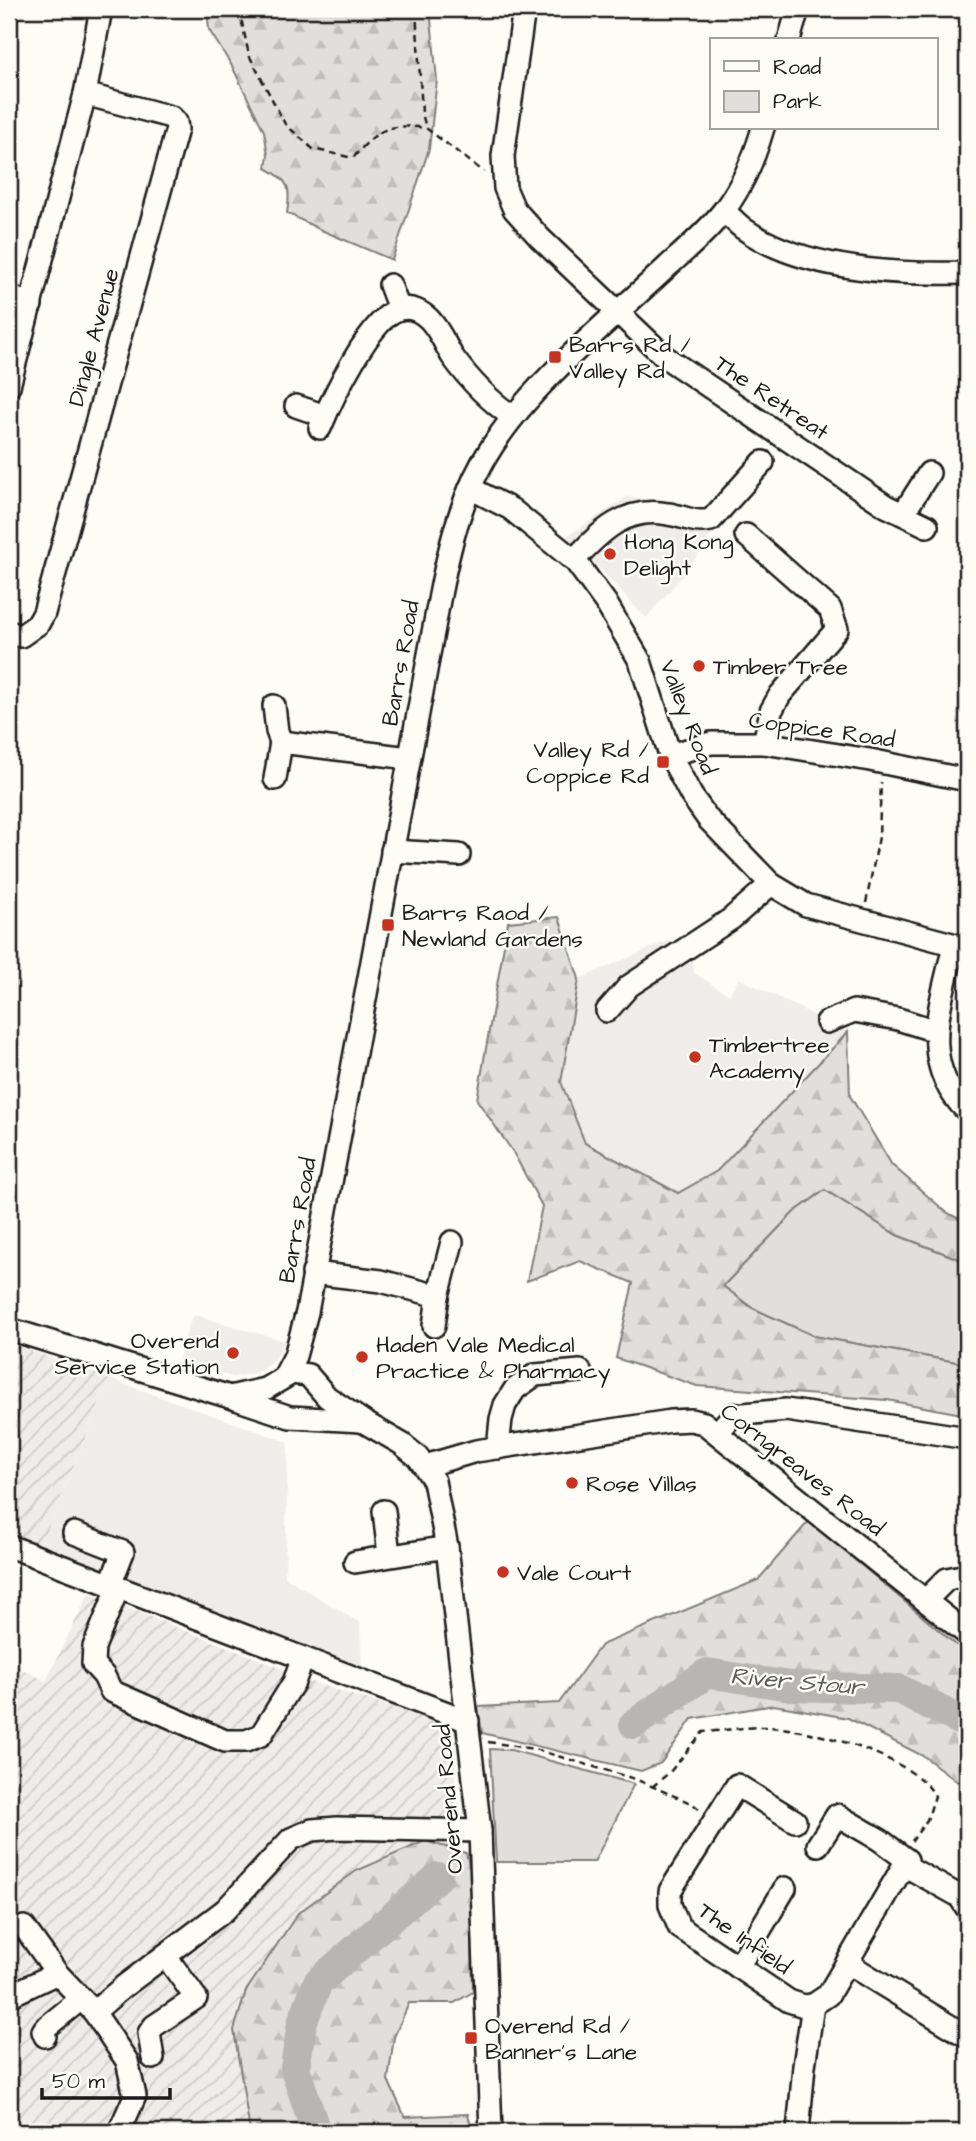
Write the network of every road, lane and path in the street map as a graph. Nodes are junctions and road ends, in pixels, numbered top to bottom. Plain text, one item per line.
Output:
1 (101, 9) edge
2 (239, 9) edge
3 (416, 9) edge
4 (524, 9) edge
5 (799, 9) edge
6 (790, 38) edge
7 (85, 94) junction
8 (426, 128) junction
9 (762, 130) edge
10 (505, 188) junction
11 (724, 211) junction
12 (967, 273) edge
13 (390, 285) dead end
14 (9, 296) edge
15 (31, 304) junction
16 (399, 309) junction
17 (618, 314) junction
18 (9, 386) edge
19 (296, 406) dead end
20 (513, 417) junction
21 (763, 462) dead end
22 (929, 474) dead end
23 (470, 488) junction
24 (903, 514) junction
25 (927, 526) dead end
26 (756, 537) dead end
27 (574, 560) junction
28 (9, 632) edge
29 (274, 706) dead end
30 (281, 742) junction
31 (764, 743) junction
32 (670, 755) junction
33 (409, 758) junction
34 (882, 762) junction
35 (275, 779) dead end
36 (967, 780) edge
37 (392, 851) junction
38 (458, 855) dead end
39 (771, 884) junction
40 (863, 920) junction
41 (960, 946) edge
42 (607, 1011) dead end
43 (827, 1023) dead end
44 (936, 1031) junction
45 (967, 1111) edge
46 (452, 1242) dead end
47 (313, 1273) junction
48 (438, 1296) junction
49 (307, 1312) junction
50 (434, 1326) dead end
51 (9, 1329) edge
52 (580, 1371) dead end
53 (282, 1378) junction
54 (316, 1383) junction
55 (230, 1397) junction
56 (293, 1416) junction
57 (364, 1422) junction
58 (718, 1432) junction
59 (967, 1438) edge
60 (498, 1448) junction
61 (425, 1466) junction
62 (384, 1511) dead end
63 (74, 1533) dead end
64 (9, 1546) edge
65 (447, 1548) junction
66 (389, 1555) junction
67 (355, 1562) dead end
68 (967, 1575) edge
69 (114, 1586) junction
70 (927, 1599) junction
71 (967, 1634) edge
72 (303, 1658) junction
73 (469, 1732) junction
74 (652, 1787) junction
75 (715, 1819) junction
76 (795, 1821) dead end
77 (480, 1832) junction
78 (818, 1845) dead end
79 (903, 1860) junction
80 (785, 1888) dead end
81 (967, 1908) edge
82 (24, 1927) dead end
83 (165, 1955) junction
84 (847, 1963) junction
85 (738, 1967) junction
86 (57, 1973) junction
87 (9, 1996) edge
88 (88, 2005) junction
89 (813, 2005) junction
90 (963, 2034) dead end
91 (46, 2036) dead end
92 (153, 2058) dead end
93 (118, 2132) edge
94 (491, 2132) edge
95 (798, 2132) edge

1 - 7 street
2 - 8 path
3 - 8 path
4 - 10 street
5 - 6 street
7 - 15 street
7 - 28 street, Dingle Avenue
8 - 10 path
9 - 11 street, Barrs Road
10 - 17 street, The Retreat
11 - 12 street
11 - 17 street, Barrs Road
13 - 16 street
14 - 15 street
15 - 18 street
16 - 19 street
16 - 20 street
17 - 20 street, Barrs Road
17 - 24 street, The Retreat
20 - 23 street, Barrs Road
21 - 27 street
22 - 24 street
23 - 27 street, Valley Road
23 - 33 street, Barrs Road
24 - 25 street, The Retreat
26 - 31 street
27 - 32 street, Valley Road
29 - 30 street
30 - 33 street
30 - 35 street
31 - 32 street, Coppice Road
31 - 34 street, Coppice Road
32 - 39 street, Valley Road
33 - 37 street, Barrs Road
34 - 36 street, Coppice Road
34 - 40 path
37 - 38 street
37 - 47 street, Barrs Road
39 - 40 street, Valley Road
39 - 42 street
40 - 41 street, Valley Road
41 - 44 street
43 - 44 street
44 - 45 street
46 - 48 street
47 - 48 street
47 - 49 street, Barrs Road
48 - 50 street
49 - 53 street, Barrs Road
49 - 54 street, Barrs Road
51 - 55 street
52 - 60 street
53 - 54 street
53 - 55 street
53 - 56 street
54 - 56 street
54 - 57 street
55 - 56 street
56 - 57 street
57 - 61 street
58 - 59 street
58 - 60 street, Corngreaves Road
58 - 70 street, Corngreaves Road
60 - 61 street, Corngreaves Road
61 - 65 street, Overend Road
62 - 66 street
63 - 69 street
64 - 69 street
65 - 66 street
65 - 73 street, Overend Road
66 - 67 street
68 - 70 street
69 - 72 street
69 - 72 street
70 - 71 street, Corngreaves Road
72 - 73 street
73 - 74 path
73 - 77 street, Overend Road
74 - 75 path
74 - 79 path
75 - 76 street, The Infield
75 - 85 street, The Infield
77 - 83 street
77 - 94 street, Overend Road
78 - 79 street
79 - 81 street
79 - 84 street
80 - 85 street
82 - 86 street
83 - 88 street
83 - 92 street
84 - 89 street
84 - 90 street
85 - 89 street, The Infield
86 - 87 street
86 - 88 street
88 - 91 street
88 - 93 street
89 - 95 street

